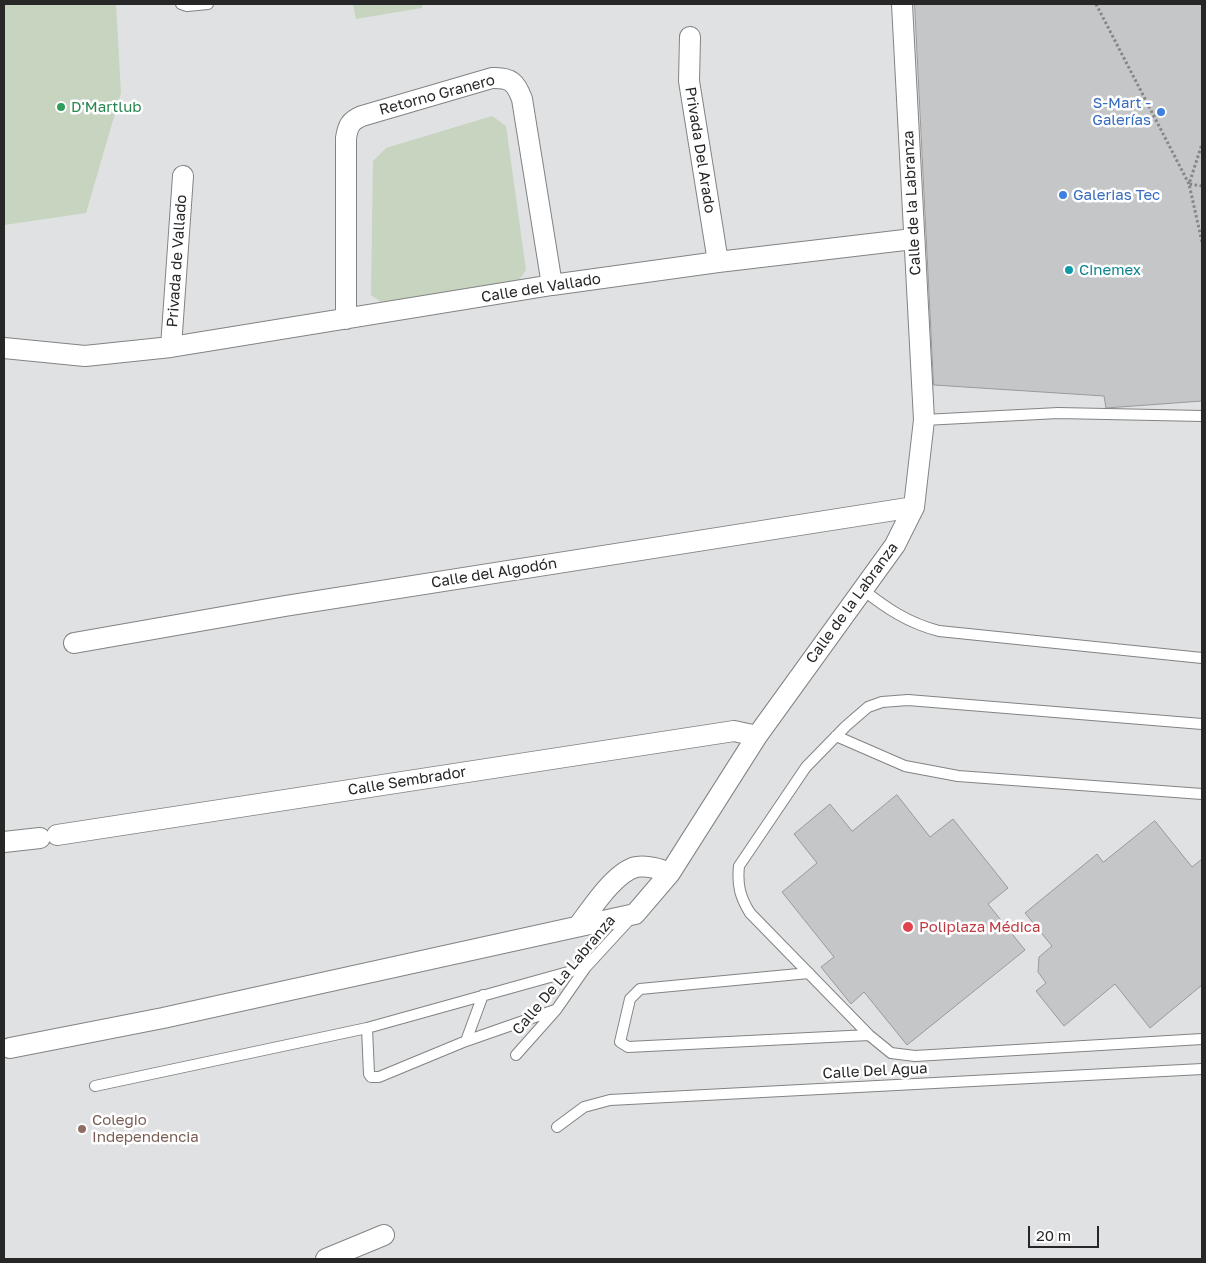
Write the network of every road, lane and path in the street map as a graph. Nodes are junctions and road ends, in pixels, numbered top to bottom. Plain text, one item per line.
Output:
1 (181, 4) edge
2 (208, 4) edge
3 (902, 4) edge
4 (1096, 4) edge
5 (690, 37) dead end
6 (1202, 144) edge
7 (184, 176) dead end
8 (1189, 184) junction
9 (1202, 186) edge
10 (913, 240) junction
11 (1202, 242) edge
12 (718, 262) junction
13 (552, 286) junction
14 (346, 318) junction
15 (171, 347) junction
16 (4, 348) edge
17 (1202, 416) edge
18 (924, 420) junction
19 (914, 507) junction
20 (862, 588) junction
21 (74, 643) dead end
22 (1202, 658) edge
23 (1202, 724) edge
24 (757, 736) junction
25 (836, 736) junction
26 (1202, 794) edge
27 (4, 842) edge
28 (670, 873) junction
29 (635, 914) junction
30 (579, 925) junction
31 (586, 968) junction
32 (809, 973) junction
33 (483, 995) junction
34 (556, 1010) junction
35 (368, 1028) junction
36 (869, 1034) junction
37 (1202, 1039) edge
38 (466, 1041) junction
39 (10, 1048) dead end
40 (516, 1055) dead end
41 (1202, 1069) edge
42 (95, 1086) dead end
43 (557, 1127) dead end
44 (384, 1235) dead end
45 (326, 1259) edge

1 - 2 lane
3 - 10 street, Calle de la Labranza
4 - 8 path
5 - 12 street, Privada Del Arado
6 - 8 path
7 - 15 street, Privada de Vallado
8 - 9 path
8 - 11 path
10 - 12 street, Calle del Vallado
10 - 18 street, Calle de la Labranza
12 - 13 street, Calle del Vallado
13 - 14 street, Calle del Vallado
13 - 14 street, Retorno Granero
14 - 15 street, Calle del Vallado
15 - 16 street, Calle del Vallado
17 - 18 lane
18 - 19 street, Calle de la Labranza
19 - 20 street, Calle de la Labranza
19 - 21 street, Calle del Algodón
20 - 22 lane
20 - 24 street, Calle de la Labranza
23 - 25 lane
24 - 27 street, Calle Sembrador
24 - 28 street, Calle de la Labranza
25 - 26 lane
25 - 32 lane
28 - 29 street, Calle de la Labranza
28 - 30 street
29 - 30 street
29 - 31 lane, Calle De La Labranza
30 - 39 street
31 - 33 lane
31 - 34 lane, Calle De La Labranza
32 - 36 lane
32 - 36 lane
33 - 35 lane
33 - 38 lane
34 - 38 lane
34 - 40 lane, Calle De La Labranza
35 - 38 lane
35 - 42 lane
36 - 37 lane
41 - 43 lane, Calle Del Agua
44 - 45 street

